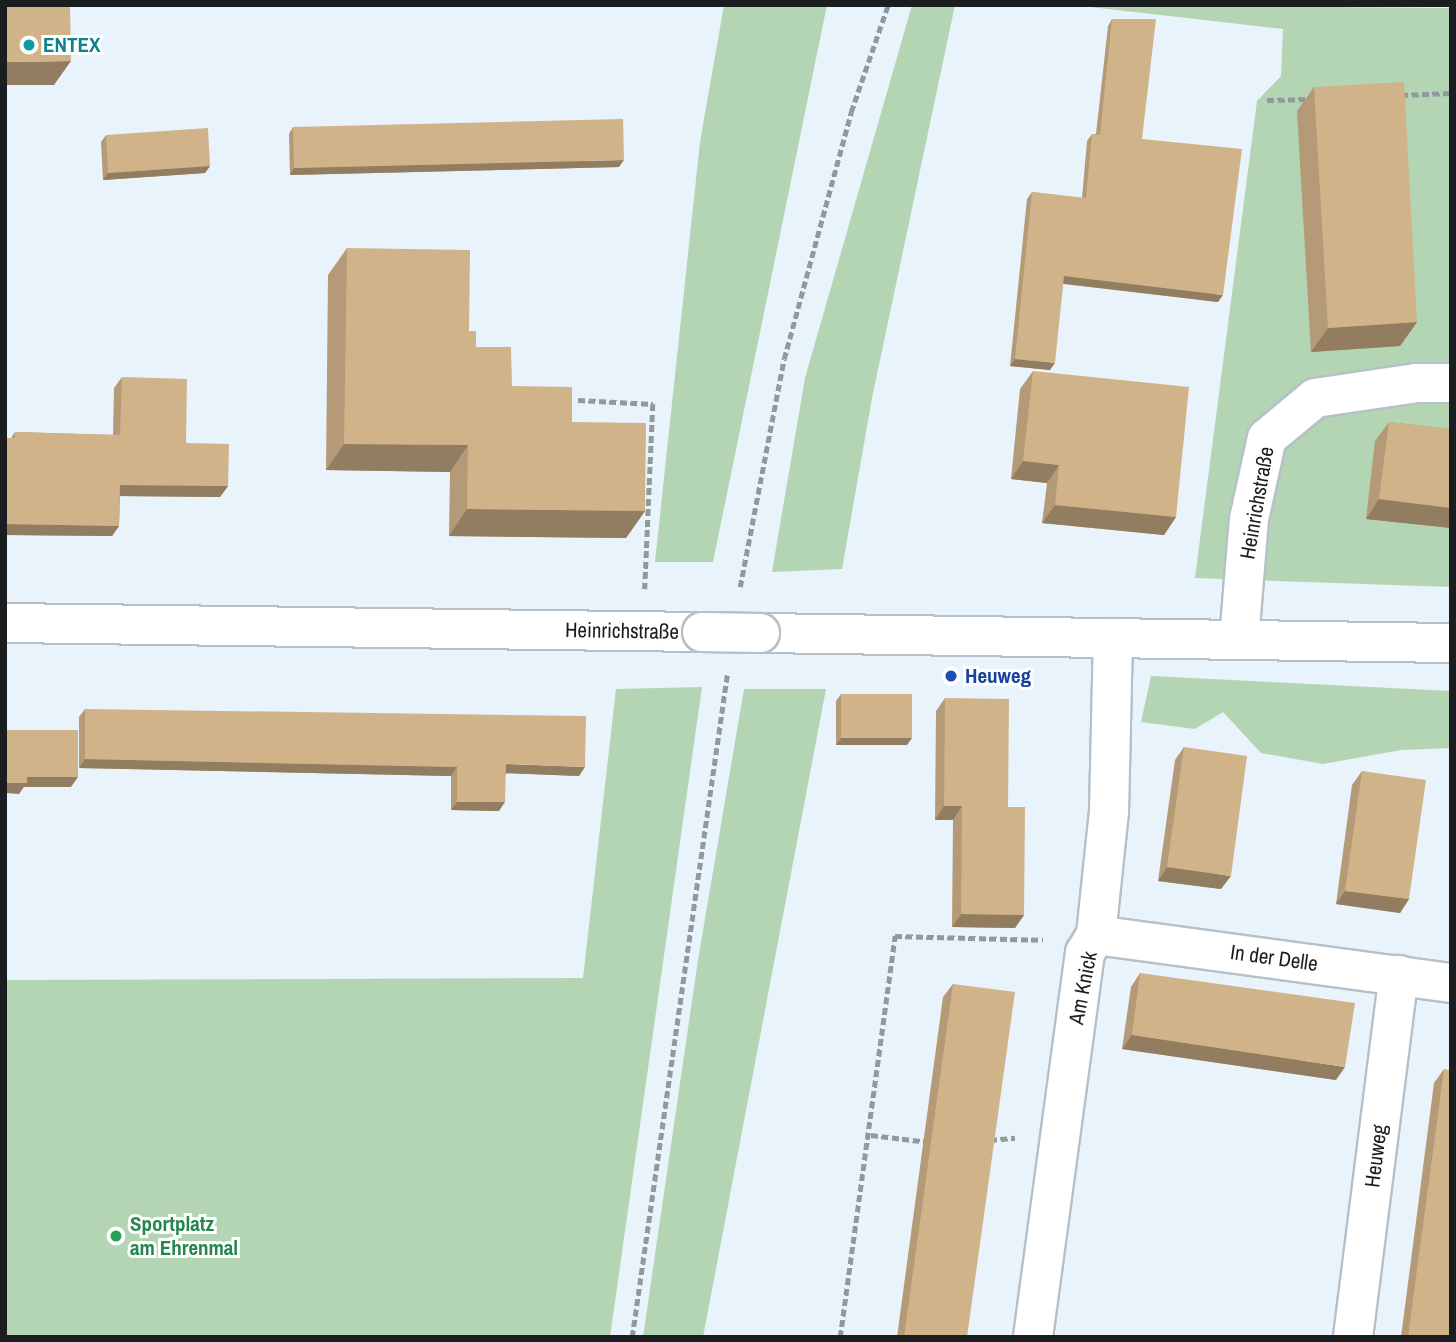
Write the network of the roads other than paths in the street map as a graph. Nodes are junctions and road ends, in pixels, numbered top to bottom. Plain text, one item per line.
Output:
1 (1451, 383) edge
2 (5, 623) edge
3 (1113, 638) junction
4 (1239, 640) junction
5 (1451, 643) edge
6 (1096, 934) junction
7 (1399, 975) junction
8 (1451, 983) edge
9 (1033, 1337) edge
10 (1353, 1337) edge

1 - 4 street, Heinrichstraße
2 - 3 street, Heinrichstraße, bridge
3 - 4 street, Heinrichstraße
3 - 6 street, Am Knick
4 - 5 street, Heinrichstraße
6 - 7 street, In der Delle
6 - 9 street, Am Knick
7 - 8 street, In der Delle
7 - 10 street, Heuweg

